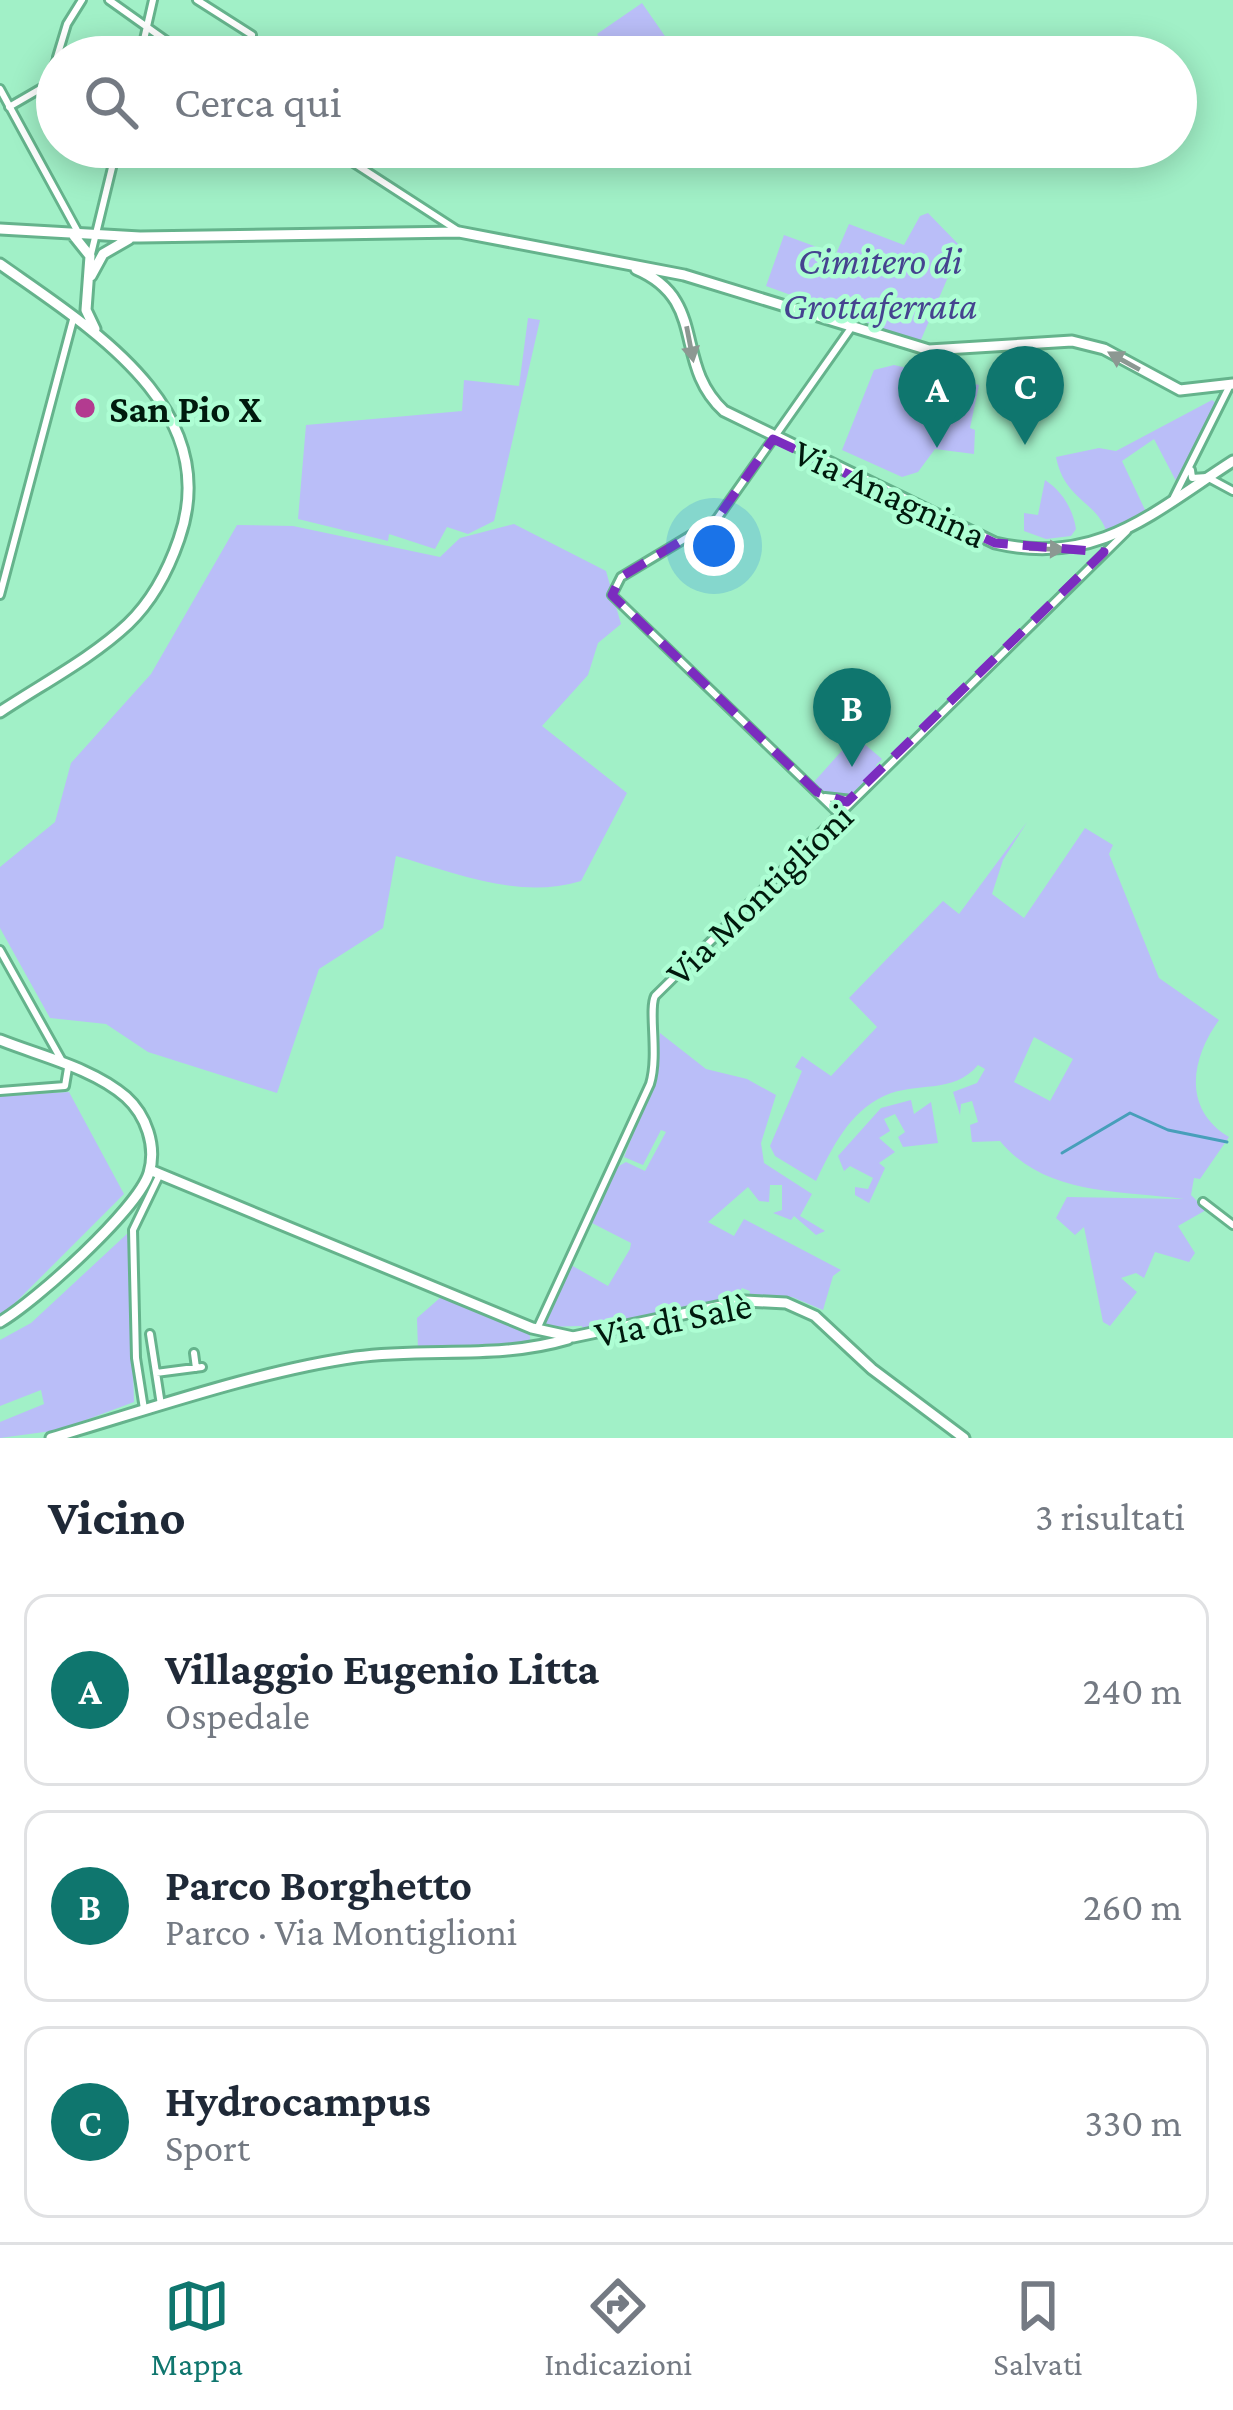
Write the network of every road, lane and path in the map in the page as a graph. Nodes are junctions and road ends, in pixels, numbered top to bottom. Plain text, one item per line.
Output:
1 (82, 0) edge
2 (109, 0) edge
3 (153, 0) edge
4 (197, 0) edge
5 (212, 4) edge
6 (147, 28) junction
7 (252, 34) dead end
8 (64, 36) edge
9 (145, 36) edge
10 (159, 36) edge
11 (0, 89) edge
12 (36, 91) edge
13 (10, 106) junction
14 (36, 158) edge
15 (41, 168) edge
16 (112, 168) edge
17 (361, 168) edge
18 (0, 229) edge
19 (459, 232) junction
20 (74, 234) junction
21 (95, 235) junction
22 (140, 237) junction
23 (90, 256) junction
24 (620, 262) junction
25 (0, 264) edge
26 (684, 275) junction
27 (90, 276) junction
28 (667, 284) junction
29 (85, 299) junction
30 (63, 309) junction
31 (74, 316) junction
32 (851, 328) junction
33 (99, 335) junction
34 (1232, 384) edge
35 (773, 439) junction
36 (1233, 461) edge
37 (1191, 470) junction
38 (1207, 477) junction
39 (1233, 491) edge
40 (1178, 494) junction
41 (1129, 529) junction
42 (1093, 544) junction
43 (1102, 558) junction
44 (4, 560) edge
45 (0, 595) edge
46 (0, 712) edge
47 (817, 792) junction
48 (857, 797) junction
49 (840, 815) junction
50 (0, 950) edge
51 (0, 1040) edge
52 (67, 1067) junction
53 (0, 1091) edge
54 (155, 1172) junction
55 (1204, 1202) dead end
56 (1233, 1225) edge
57 (0, 1322) edge
58 (536, 1329) junction
59 (150, 1334) dead end
60 (573, 1337) junction
61 (531, 1350) junction
62 (194, 1352) dead end
63 (153, 1355) junction
64 (136, 1358) junction
65 (156, 1373) junction
66 (161, 1406) junction
67 (144, 1409) junction
68 (51, 1438) edge
69 (964, 1438) edge

1 - 8 street
2 - 6 street
3 - 6 street
4 - 5 street
5 - 7 street
6 - 9 street
6 - 10 street
11 - 13 street
12 - 13 street
13 - 14 street
15 - 20 street
16 - 21 street
17 - 19 street
18 - 20 main road
19 - 22 main road
19 - 24 main road
20 - 21 main road
20 - 23 main road
21 - 22 main road
21 - 23 street
22 - 27 main road
23 - 27 main road
24 - 26 main road
24 - 28 main road
25 - 30 main road
26 - 28 main road
26 - 32 main road
27 - 29 main road
28 -> 35 main road, Via Anagnina
29 - 30 main road
29 - 33 main road
30 - 31 main road
31 - 33 main road
31 - 44 street
34 -> 32 main road
32 - 35 street
33 - 46 main road
34 - 37 street
35 -> 42 main road, Via Anagnina
35 - 47 street
36 - 38 main road, Via Anagnina
37 - 38 street
37 - 40 street
38 - 39 street
38 - 40 main road, Via Anagnina
40 - 41 main road, Via Anagnina
41 - 42 main road, Via Anagnina
41 - 43 street, Via Montiglioni
42 - 43 street
43 - 48 street, Via Montiglioni
44 - 45 street
47 - 48 street
47 - 49 street
48 - 49 street, Via Montiglioni
49 - 58 street, Via Montiglioni
50 - 52 street
51 - 52 main road
52 - 53 street
52 - 54 main road
54 - 57 main road
54 - 58 main road, Via di Salè
54 - 64 street
55 - 56 street
58 - 60 main road, Via di Salè
58 - 61 main road
59 - 63 street
60 - 61 main road
60 - 69 main road, Via di Salè
61 - 66 main road
62 - 65 street
63 - 64 street
63 - 65 street
64 - 67 street
65 - 66 street
66 - 67 main road
67 - 68 main road

